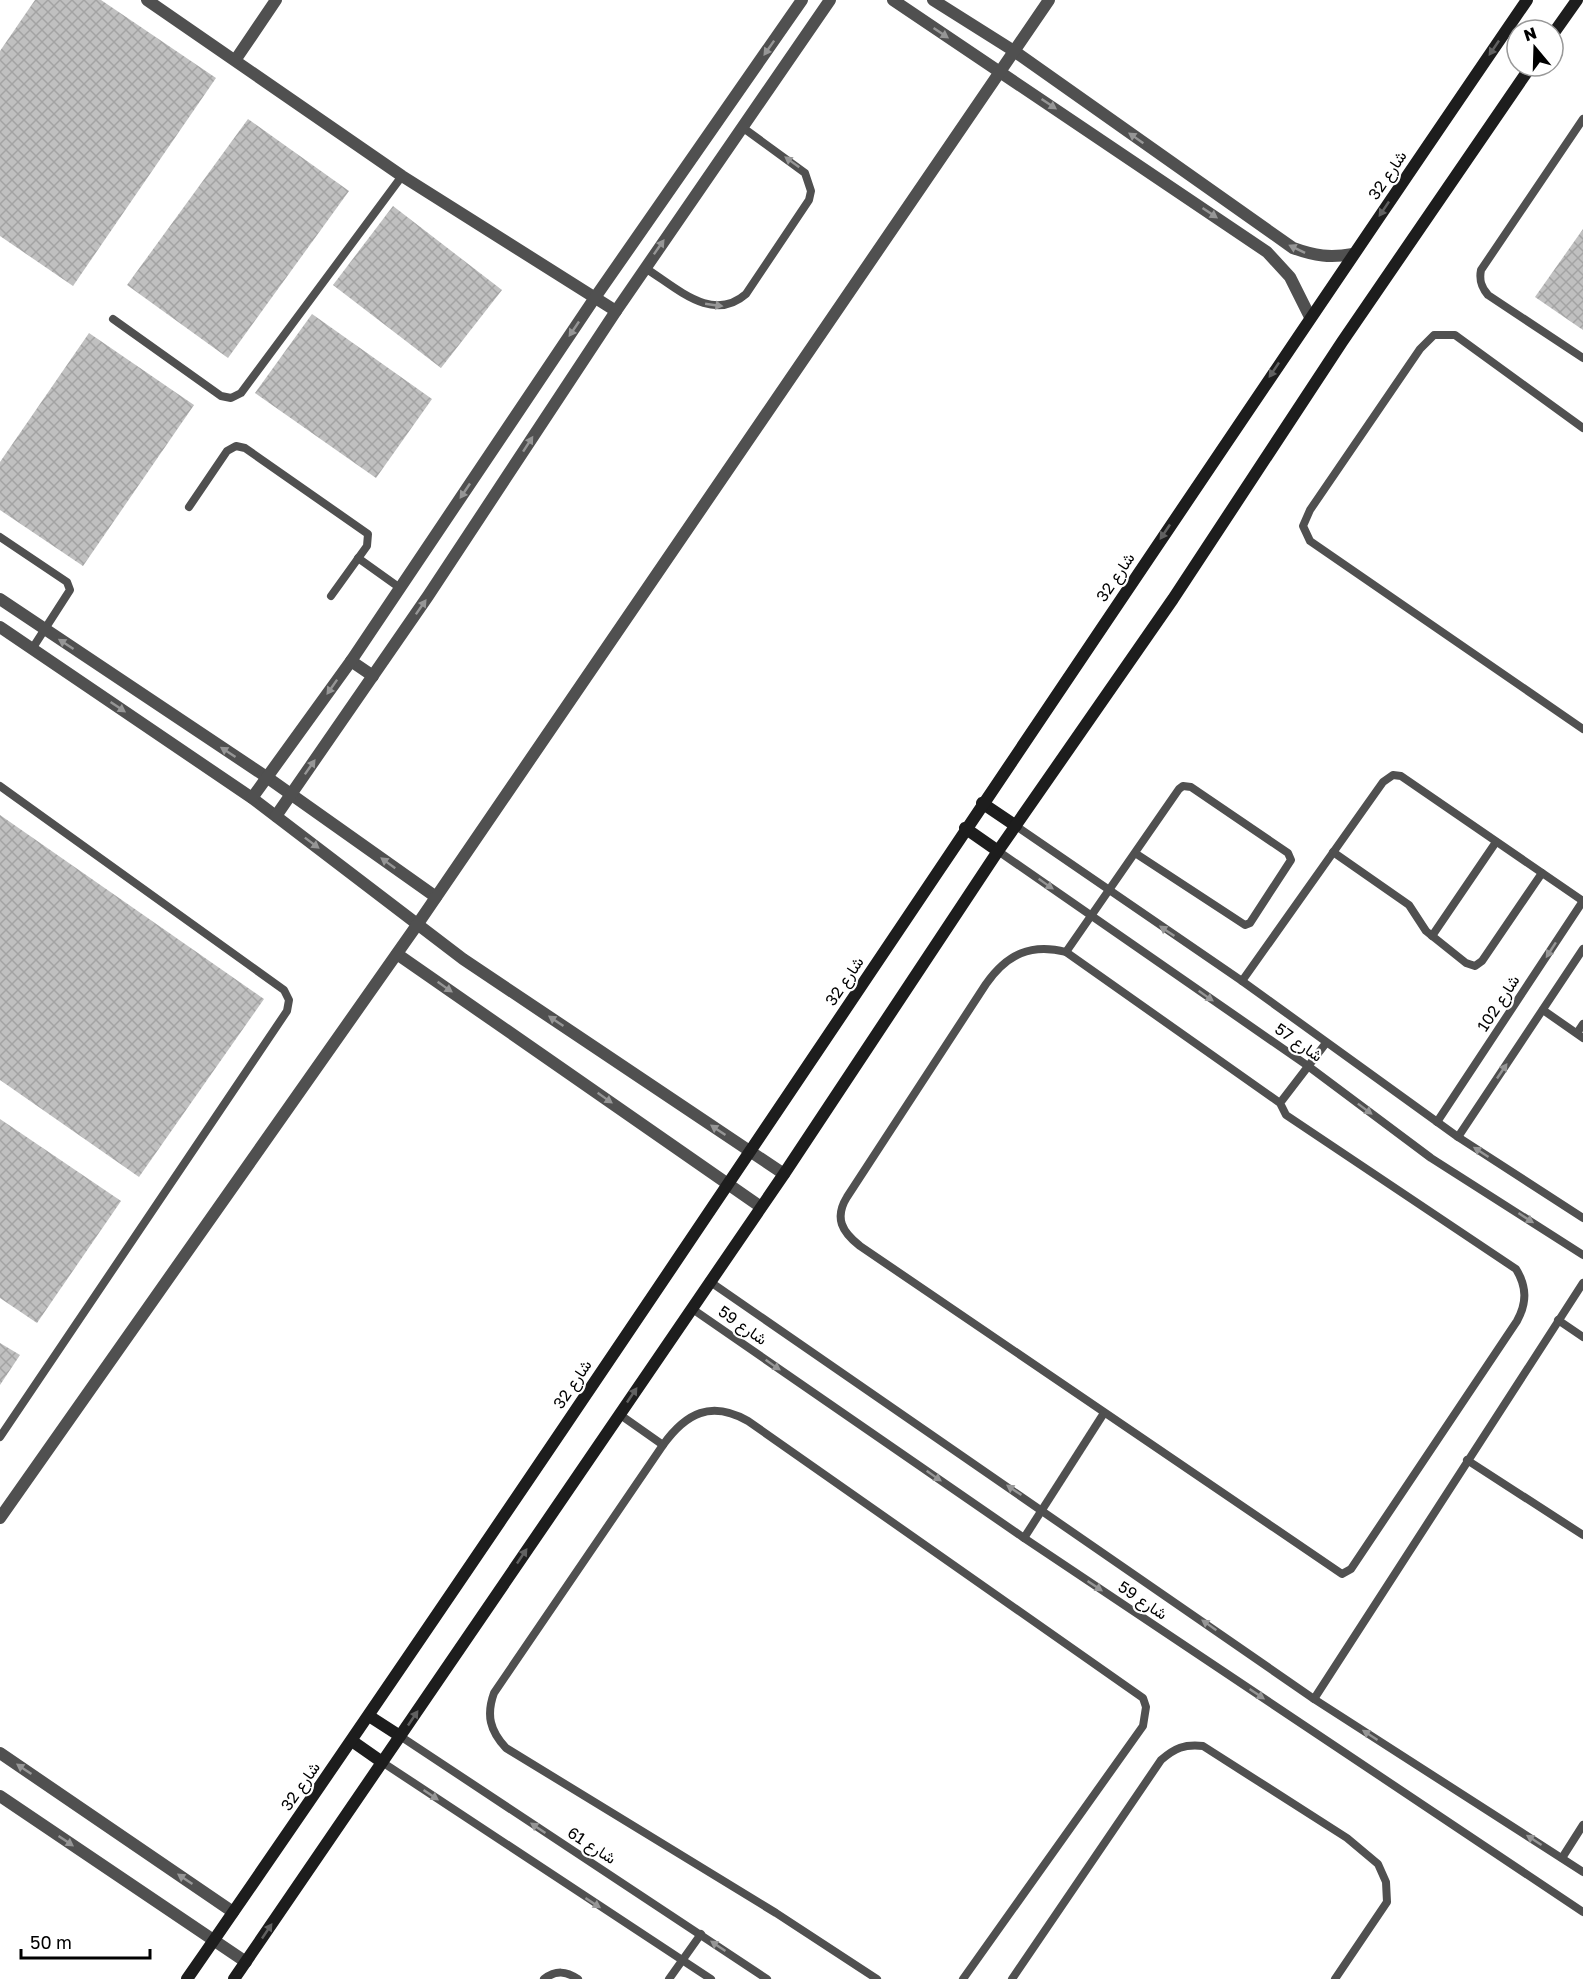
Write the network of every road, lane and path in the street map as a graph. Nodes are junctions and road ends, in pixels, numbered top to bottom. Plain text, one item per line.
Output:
1 (147, 0) edge
2 (276, 0) edge
3 (802, 0) edge
4 (830, 0) edge
5 (893, 0) edge
6 (933, 0) edge
7 (1049, 0) edge
8 (1527, 0) edge
9 (1576, 0) edge
10 (1564, 18) edge
11 (1014, 51) junction
12 (236, 59) junction
13 (1000, 72) junction
14 (1523, 78) edge
15 (1583, 119) edge
16 (742, 127) junction
17 (402, 176) junction
18 (1353, 254) junction
19 (645, 268) junction
20 (594, 299) junction
21 (616, 311) junction
22 (1310, 317) junction
23 (113, 319) dead end
24 (1583, 358) edge
25 (1583, 428) edge
26 (189, 507) dead end
27 (0, 537) edge
28 (358, 558) junction
29 (400, 588) junction
30 (331, 596) dead end
31 (0, 599) edge
32 (0, 627) edge
33 (45, 631) junction
34 (32, 649) junction
35 (351, 661) junction
36 (373, 676) junction
37 (1583, 729) edge
38 (268, 778) junction
39 (0, 786) edge
40 (291, 794) junction
41 (252, 798) junction
42 (982, 803) junction
43 (276, 816) junction
44 (1016, 826) junction
45 (965, 828) junction
46 (1496, 842) junction
47 (998, 851) junction
48 (1333, 852) junction
49 (1135, 853) junction
50 (1542, 873) junction
51 (1109, 892) junction
52 (436, 897) junction
53 (1583, 901) edge
54 (1092, 916) junction
55 (417, 925) junction
56 (1432, 936) junction
57 (1583, 950) edge
58 (1066, 952) junction
59 (397, 954) junction
60 (1242, 981) junction
61 (1543, 1010) junction
62 (1583, 1024) edge
63 (1580, 1036) edge
64 (1326, 1043) junction
65 (1308, 1066) junction
66 (1280, 1103) junction
67 (1437, 1122) junction
68 (1458, 1137) junction
69 (749, 1151) junction
70 (784, 1174) junction
71 (727, 1184) junction
72 (761, 1207) junction
73 (1583, 1218) edge
74 (1582, 1251) edge
75 (709, 1281) junction
76 (1583, 1283) edge
77 (691, 1308) junction
78 (1558, 1320) junction
79 (1583, 1337) edge
80 (1104, 1413) junction
81 (619, 1414) junction
82 (0, 1437) edge
83 (663, 1445) junction
84 (1467, 1460) junction
85 (1043, 1509) junction
86 (0, 1518) edge
87 (1583, 1535) edge
88 (1024, 1538) junction
89 (1314, 1699) junction
90 (369, 1716) junction
91 (400, 1736) junction
92 (352, 1741) junction
93 (0, 1753) edge
94 (382, 1762) junction
95 (0, 1796) edge
96 (1583, 1825) edge
97 (1562, 1858) junction
98 (1583, 1872) edge
99 (233, 1912) junction
100 (1583, 1912) edge
101 (701, 1934) junction
102 (214, 1940) junction
103 (683, 1960) junction
104 (246, 1962) junction
105 (187, 1979) edge
106 (234, 1979) edge
107 (544, 1979) edge
108 (578, 1979) edge
109 (669, 1979) edge
110 (711, 1979) edge
111 (767, 1979) edge
112 (877, 1979) edge
113 (963, 1979) edge
114 (1012, 1979) edge
115 (1335, 1979) edge

1 - 12 street
2 - 12 street
3 -> 20 street
4 - 16 street
5 -> 13 street
6 - 11 street
7 - 11 street
8 -> 18 main road, شارع 32
9 - 10 main road
11 - 13 street
18 -> 11 street
12 - 17 street
13 -> 22 street
13 - 52 street
14 - 44 main road
15 - 24 lane
19 -> 16 street
19 -> 16 lane
17 - 20 street
17 - 23 lane
18 - 22 main road, شارع 32
19 - 21 street
20 - 21 street
20 -> 29 street
36 -> 21 street
22 -> 42 main road, شارع 32
25 - 37 lane
26 - 28 lane
27 - 33 lane
28 - 29 lane
28 - 30 lane
29 - 35 street
31 - 33 street
32 - 34 street
33 - 34 lane
38 -> 33 street
34 -> 41 street
35 - 36 street
35 -> 38 street
40 -> 36 street
38 - 40 street
38 - 41 street
39 - 82 lane
40 - 43 street
52 -> 40 street
41 - 43 street
42 - 44 main road
42 - 45 main road, شارع 32
43 -> 55 street
44 - 47 main road
44 - 51 lane, شارع 57
45 - 47 main road
45 - 69 main road, شارع 32
46 - 48 lane
46 - 50 lane
46 - 56 lane
47 -> 54 lane, شارع 57
47 - 70 main road
48 - 56 lane
48 - 60 lane
49 - 49 lane
49 - 51 lane
50 - 53 lane
50 - 56 lane
51 - 54 lane
60 -> 51 lane, شارع 57
52 - 55 street
53 -> 67 lane, شارع 102
54 - 58 lane
54 -> 65 lane, شارع 57
55 - 59 street
69 -> 55 street
57 - 61 lane
58 - 66 lane
58 - 80 lane
59 -> 71 street
59 - 86 street
60 - 64 lane, شارع 57
61 - 63 lane
68 -> 61 lane
62 - 63 lane
64 - 65 lane
64 - 67 lane, شارع 57
65 - 66 lane
65 -> 74 lane, شارع 57
66 - 80 lane
67 - 68 lane, شارع 57
73 -> 68 lane, شارع 57
69 - 70 street
69 - 71 main road, شارع 32
70 - 72 main road
71 - 72 street
71 - 90 main road, شارع 32
72 - 75 main road
75 - 77 main road
85 -> 75 lane, شارع 59
76 - 78 lane
81 -> 77 main road
77 -> 88 lane, شارع 59
78 - 79 lane
78 - 84 lane
80 - 85 lane
81 - 83 lane
91 -> 81 main road
83 - 112 lane
83 - 113 lane
84 - 87 lane
84 - 89 lane
85 - 88 lane
89 -> 85 lane, شارع 59
88 -> 100 lane, شارع 59
97 -> 89 lane, شارع 59
90 - 91 main road
90 - 92 main road, شارع 32
91 - 94 main road
101 -> 91 lane, شارع 61
92 - 94 main road
92 - 99 main road, شارع 32
99 -> 93 street
94 -> 103 lane
104 -> 94 main road
95 -> 102 street
96 - 97 lane
97 - 98 lane, شارع 59
99 - 102 main road, شارع 32
101 - 103 lane
111 -> 101 lane, شارع 61
102 - 104 street
102 - 105 main road, شارع 32
103 - 109 lane
103 - 110 lane
104 - 106 main road
107 - 108 lane
114 - 115 lane

